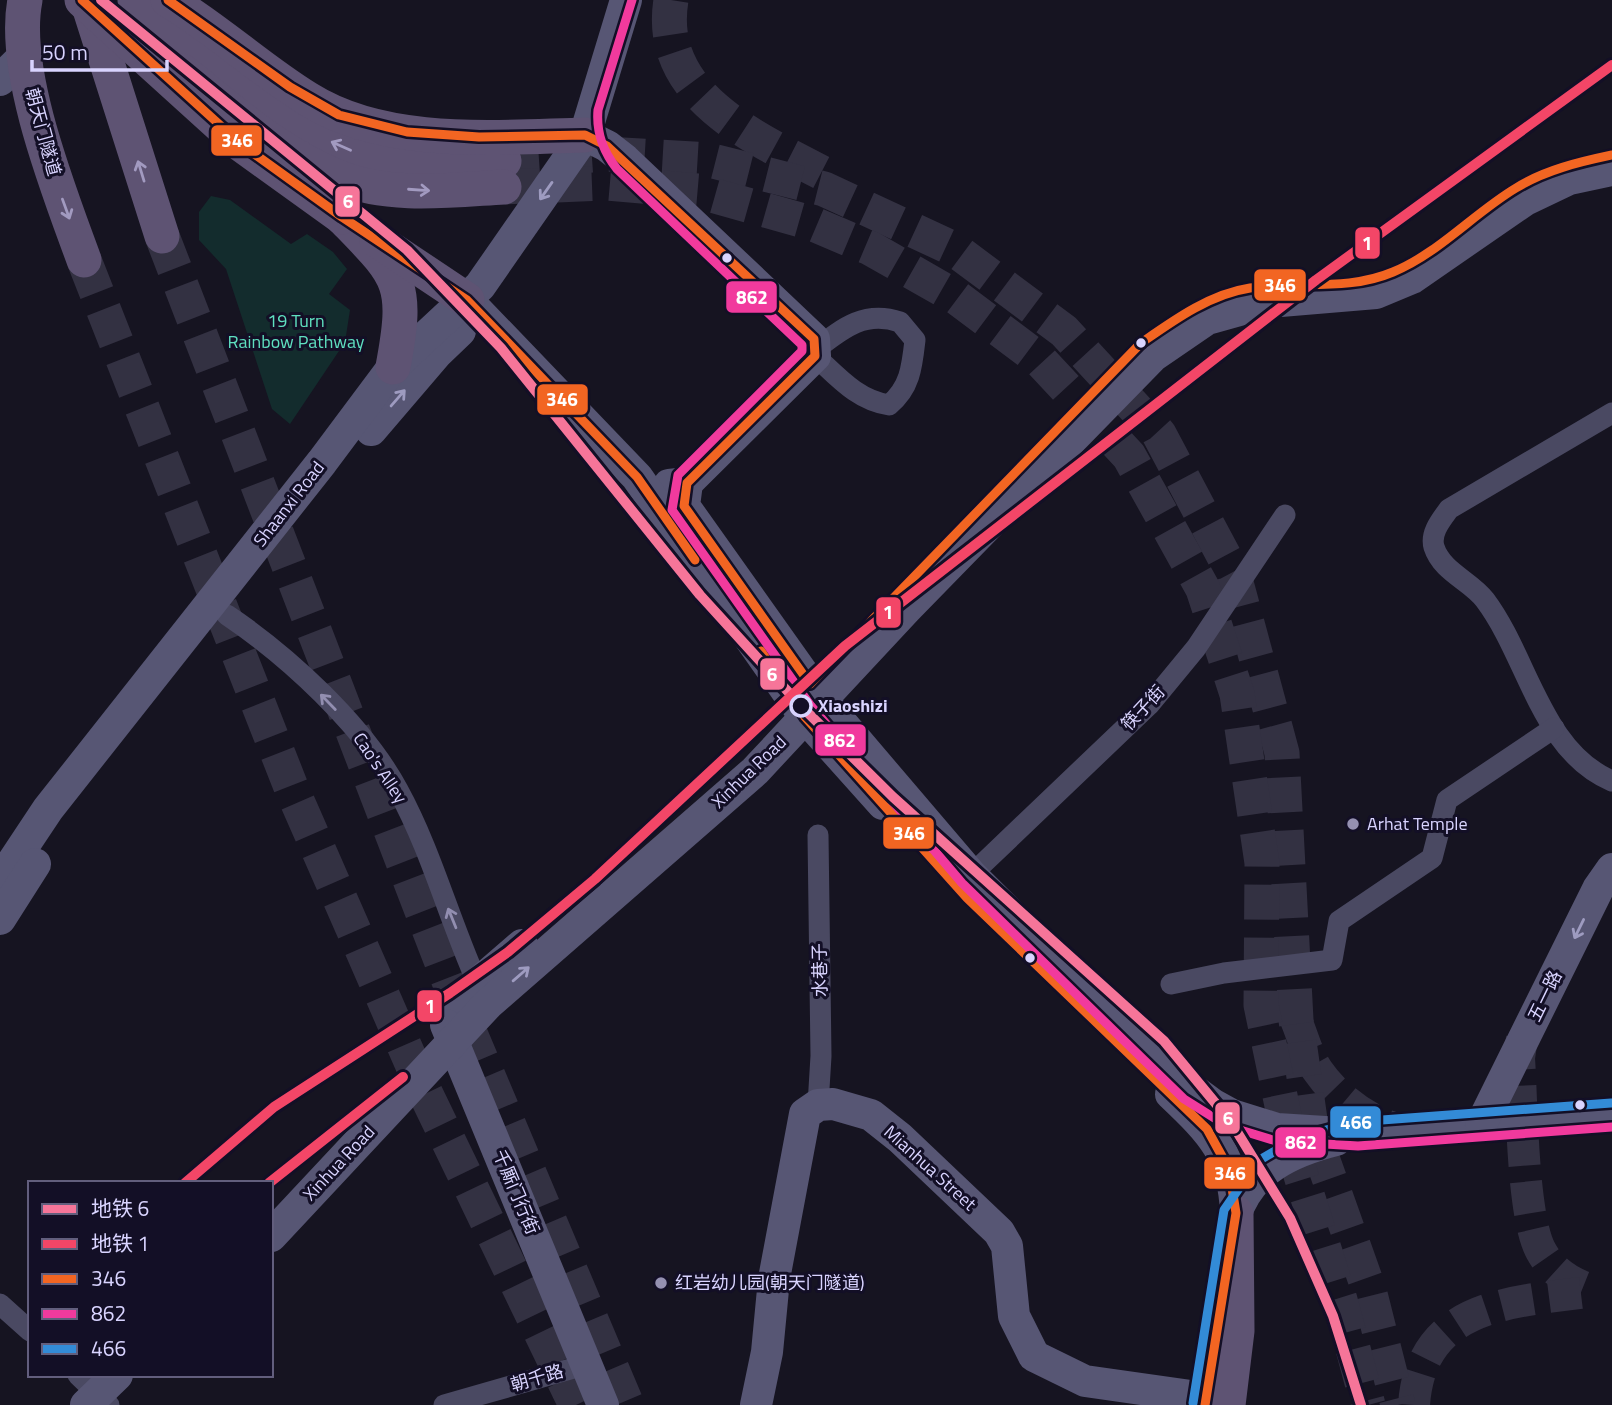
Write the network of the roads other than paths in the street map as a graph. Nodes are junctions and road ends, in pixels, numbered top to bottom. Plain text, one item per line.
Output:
1 (25, 0) edge
2 (87, 0) edge
3 (135, 0) edge
4 (168, 0) edge
5 (626, 0) edge
6 (645, 0) edge
7 (12, 68) edge
8 (585, 135) junction
9 (1612, 155) edge
10 (625, 160) junction
11 (506, 162) junction
12 (1612, 170) edge
13 (162, 236) tunnel mouth
14 (85, 260) tunnel mouth
15 (394, 262) junction
16 (476, 310) junction
17 (815, 352) junction
18 (393, 367) junction
19 (1612, 413) edge
20 (637, 477) junction
21 (687, 483) junction
22 (1285, 515) dead end
23 (227, 615) junction
24 (807, 700) junction
25 (1554, 728) junction
26 (1612, 781) edge
27 (818, 835) dead end
28 (1612, 869) edge
29 (971, 875) junction
30 (0, 881) edge
31 (0, 919) edge
32 (1171, 984) dead end
33 (483, 993) junction
34 (449, 1030) junction
35 (818, 1105) junction
36 (1612, 1115) edge
37 (1481, 1125) junction
38 (1357, 1135) junction
39 (273, 1203) edge
40 (1236, 1213) junction
41 (273, 1234) edge
42 (0, 1304) edge
43 (28, 1329) edge
44 (588, 1364) junction
45 (137, 1377) edge
46 (101, 1393) edge
47 (1212, 1403) edge
48 (444, 1405) edge
49 (603, 1405) edge
50 (756, 1405) edge

1 - 7 main road, 朝天门隧道
2 -> 11 main road
13 -> 2 main road
2 - 15 main road, bridge
11 -> 3 main road
4 - 11 main road
5 - 8 main road, Shaanxi Road
6 - 10 main road
7 -> 14 main road, 朝天门隧道
8 - 10 main road
8 - 11 main road
8 -> 16 main road, Shaanxi Road
9 - 24 main road, Xinhua Road
10 - 17 main road
12 - 24 main road, Xinhua Road
15 - 16 main road
15 - 18 main road
16 - 18 main road, Shaanxi Road
16 - 20 main road
23 -> 16 main road, Shaanxi Road
17 - 17 street
17 - 21 main road
18 - 30 main road, Shaanxi Road
19 - 25 street
20 - 21 main road
20 - 24 main road
21 - 24 main road
22 - 29 street, 筷子街
23 - 31 main road, Shaanxi Road
33 -> 23 street, Cao's Alley
24 - 29 main road
24 - 33 main road, Xinhua Road
24 - 40 main road
25 - 26 street
25 - 32 street
27 - 35 street, 水巷子
28 -> 37 main road, 五一路
29 - 38 main road
33 - 34 main road, Xinhua Road
34 - 39 main road, Xinhua Road
34 - 41 main road, Xinhua Road
34 - 44 main road, 千厮门行街
35 - 47 main road, Mianhua Street
35 - 50 main road
36 - 37 main road
37 - 38 main road
38 - 40 main road
40 - 47 main road
42 - 43 street
44 - 48 street, 朝千路
44 - 49 main road
45 - 46 main road

